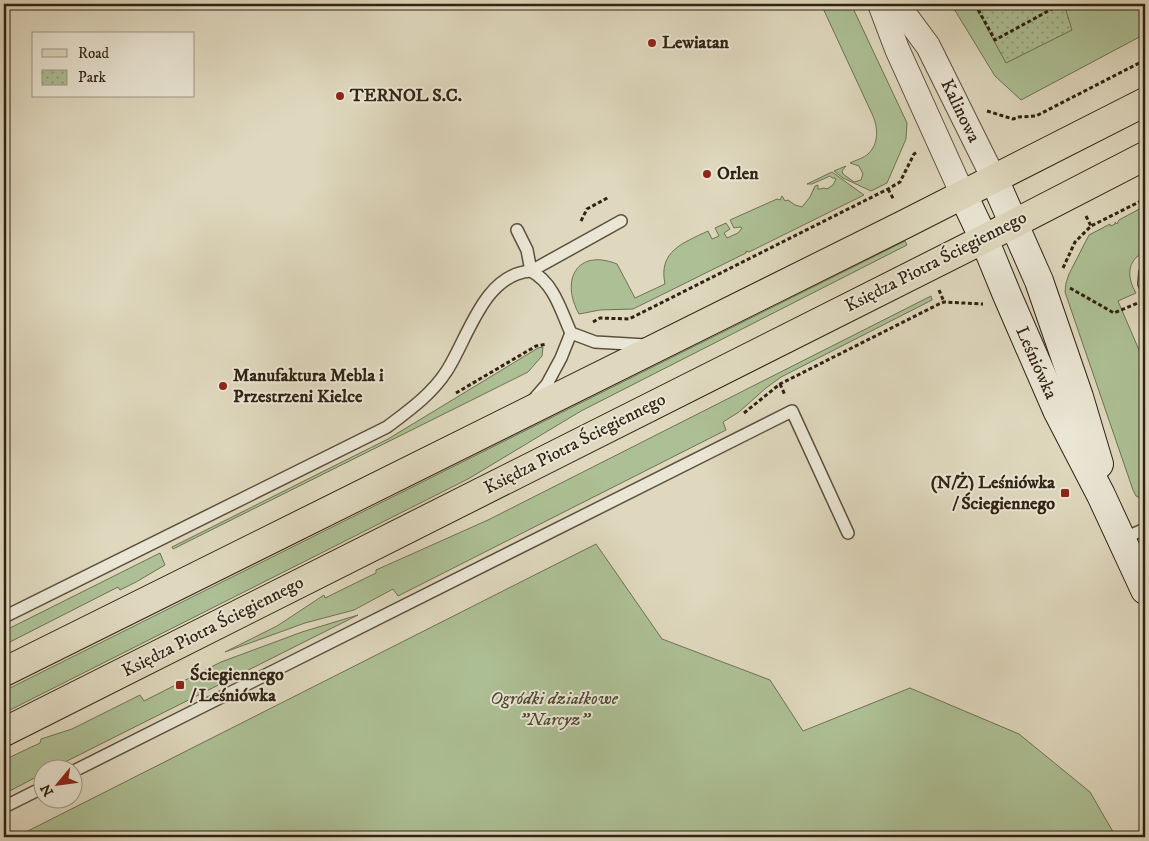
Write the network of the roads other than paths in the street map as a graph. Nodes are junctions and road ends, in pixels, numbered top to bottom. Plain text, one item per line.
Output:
1 (880, 4) edge
2 (897, 4) edge
3 (1145, 102) edge
4 (1145, 156) edge
5 (994, 179) junction
6 (963, 195) junction
7 (621, 221) dead end
8 (1015, 223) junction
9 (517, 230) dead end
10 (984, 239) junction
11 (531, 270) junction
12 (1145, 272) edge
13 (1144, 284) edge
14 (571, 333) junction
15 (662, 345) junction
16 (522, 415) junction
17 (848, 532) dead end
18 (1128, 532) edge
19 (1145, 590) edge
20 (4, 617) edge
21 (4, 672) edge
22 (4, 732) edge
23 (82, 767) edge
24 (32, 793) edge
25 (4, 806) edge

1 - 6 street, Kalinowa
2 - 5 street, Kalinowa
3 - 5 main road
4 - 8 main road, Księdza Piotra Ściegiennego
5 - 6 main road
5 - 8 street, Kalinowa
6 - 10 street, Leśniówka
6 - 15 main road
7 - 11 lane
8 - 10 main road, Księdza Piotra Ściegiennego
8 - 18 street, Leśniówka
9 - 11 lane
10 - 18 street, Leśniówka
10 - 22 main road, Księdza Piotra Ściegiennego
11 - 14 lane
11 - 20 lane
12 - 13 lane
14 - 15 lane
14 - 16 lane
15 - 16 main road
16 - 21 main road
17 - 23 lane
18 - 19 street, Leśniówka
24 - 25 lane

